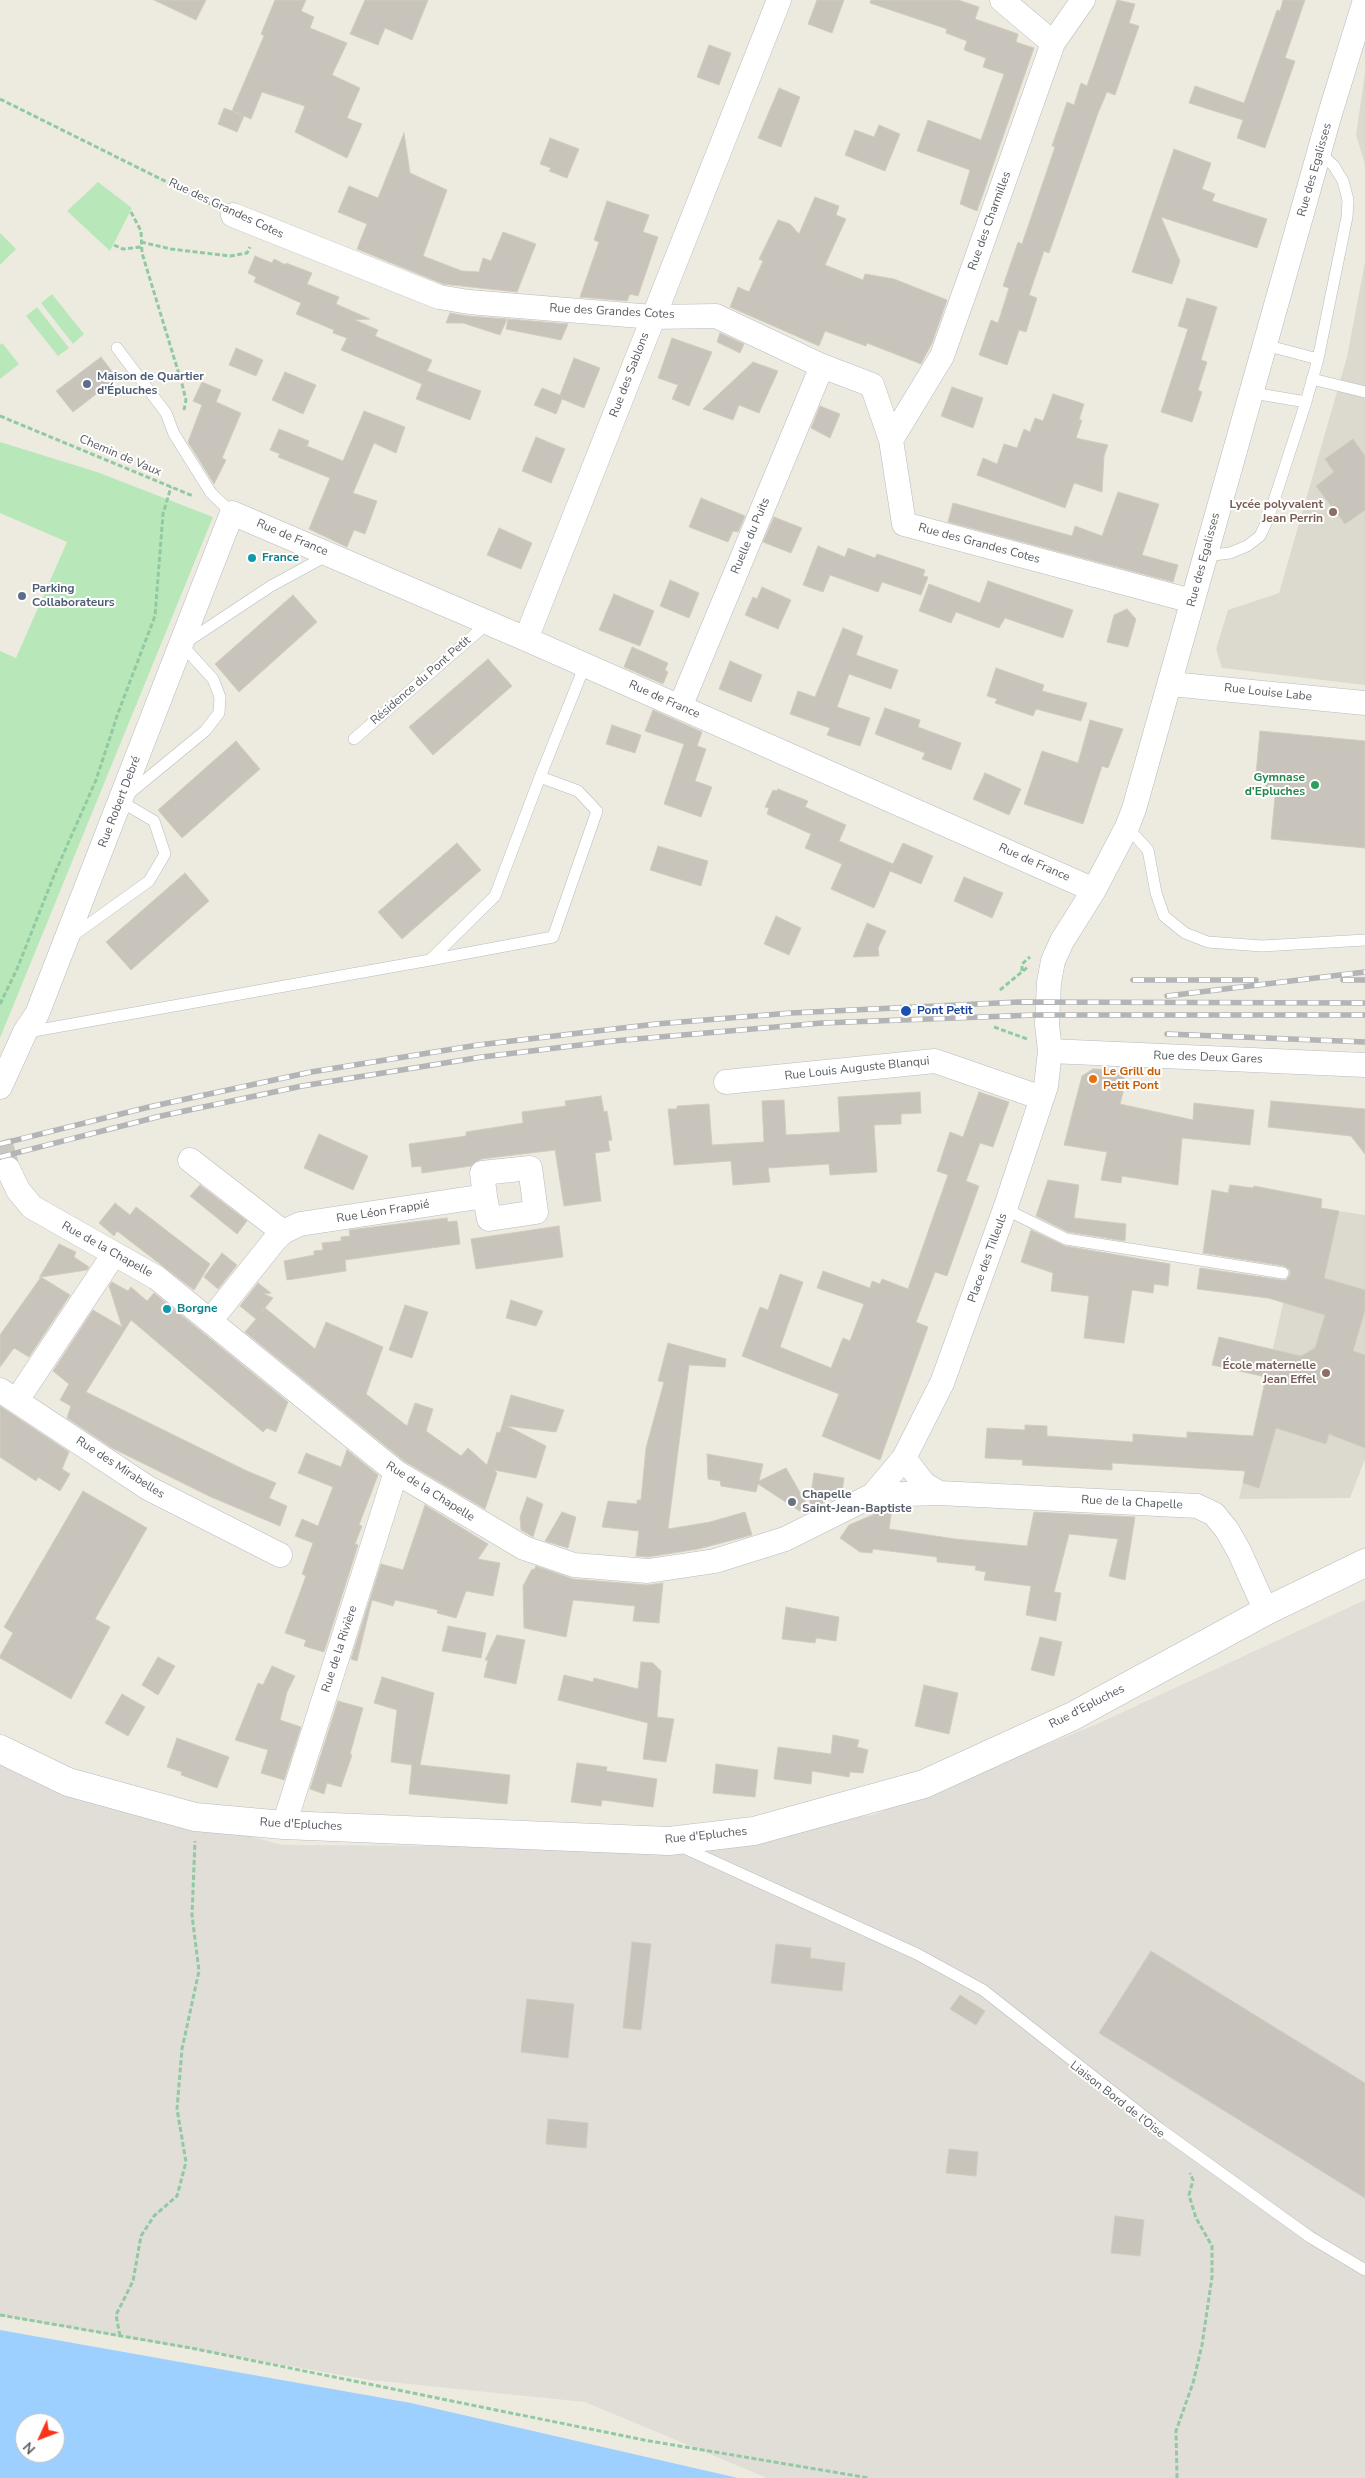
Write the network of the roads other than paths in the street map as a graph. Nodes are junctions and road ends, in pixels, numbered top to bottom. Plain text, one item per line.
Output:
1 (779, 0) edge
2 (1002, 0) edge
3 (1083, 0) edge
4 (1365, 0) edge
5 (1053, 42) junction
6 (1320, 153) junction
7 (234, 215) road end
8 (653, 317) junction
9 (1265, 345) junction
10 (116, 348) dead end
11 (1318, 359) junction
12 (822, 366) junction
13 (1312, 380) junction
14 (1365, 392) edge
15 (1252, 393) junction
16 (1306, 402) junction
17 (891, 440) junction
18 (232, 512) junction
19 (329, 554) junction
20 (1204, 556) junction
21 (1192, 601) junction
22 (488, 623) junction
23 (526, 639) junction
24 (182, 645) junction
25 (585, 666) junction
26 (1171, 684) junction
27 (1365, 703) edge
28 (680, 707) junction
29 (354, 739) dead end
30 (540, 777) junction
31 (120, 801) junction
32 (1127, 828) junction
33 (1094, 890) junction
34 (1365, 940) edge
35 (66, 941) junction
36 (430, 960) junction
37 (24, 1032) junction
38 (1040, 1046) junction
39 (1365, 1065) edge
40 (726, 1082) dead end
41 (0, 1087) edge
42 (1042, 1098) junction
43 (190, 1160) dead end
44 (8, 1169) tunnel mouth
45 (485, 1196) dead end
46 (1005, 1209) junction
47 (283, 1232) junction
48 (114, 1254) junction
49 (1283, 1273) dead end
50 (210, 1321) junction
51 (8, 1395) edge
52 (904, 1458) junction
53 (396, 1472) junction
54 (939, 1492) junction
55 (873, 1495) junction
56 (280, 1555) dead end
57 (1365, 1563) edge
58 (1266, 1611) junction
59 (0, 1749) edge
60 (284, 1825) junction
61 (669, 1841) junction
62 (1365, 2270) edge

1 - 8 street, Rue des Sablons
2 - 5 street
3 - 5 street, Rue des Charmilles
4 - 6 street, Rue des Egalisses
5 - 17 street, Rue des Charmilles
6 - 9 street, Rue des Egalisses
6 - 11 lane
7 - 8 street, Rue des Grandes Cotes
8 - 12 street, Rue des Grandes Cotes
8 - 23 street, Rue des Sablons
9 - 11 lane
9 - 15 street, Rue des Egalisses
10 - 18 lane
11 - 13 lane
12 - 17 street, Rue des Grandes Cotes
12 - 28 street, Ruelle du Puits
13 - 14 lane
13 - 16 lane
15 - 16 lane
15 - 20 street, Rue des Egalisses
16 - 20 lane
17 - 21 street, Rue des Grandes Cotes
18 - 19 street, Rue de France
18 - 24 street, Rue Robert Debré
19 - 22 street, Rue de France
19 - 24 lane
20 - 21 street, Rue des Egalisses
21 - 26 street, Rue des Egalisses
22 - 23 street, Rue de France
22 - 29 lane, Résidence du Pont Petit
23 - 25 street, Rue de France
24 - 31 street, Rue Robert Debré
24 - 31 lane
25 - 28 street, Rue de France
25 - 30 lane
26 - 27 street, Rue Louise Labe
26 - 32 street, Rue des Egalisses
28 - 33 street, Rue de France
30 - 36 lane
30 - 36 lane
31 - 35 street, Rue Robert Debré
31 - 35 lane
32 - 33 street, Rue des Egalisses
32 - 34 lane
33 - 38 street, Rue des Egalisses
35 - 37 street, Rue Robert Debré
36 - 37 lane
37 - 41 street, Rue Robert Debré
38 - 39 street, Rue des Deux Gares
38 - 42 street, Place des Tilleuls
40 - 42 street, Rue Louis Auguste Blanqui
42 - 46 street, Place des Tilleuls
43 - 47 street
44 - 48 street, Rue de la Chapelle
45 - 47 street, Rue Léon Frappié
46 - 49 lane
46 - 52 street, Place des Tilleuls
47 - 50 street, Rue Léon Frappié
48 - 50 street, Rue de la Chapelle
48 - 51 street, Rue des Mirabelles
50 - 53 street, Rue de la Chapelle
51 - 56 street, Rue des Mirabelles
52 - 54 street
52 - 55 street, Rue de la Chapelle
53 - 55 street, Rue de la Chapelle
53 - 60 street, Rue de la Rivière
54 - 55 street, Rue de la Chapelle
54 - 58 street, Rue de la Chapelle
57 - 58 street, Rue d'Epluches
58 - 61 street, Rue d'Epluches
59 - 60 street, Rue d'Epluches
60 - 61 street, Rue d'Epluches
61 - 62 lane

